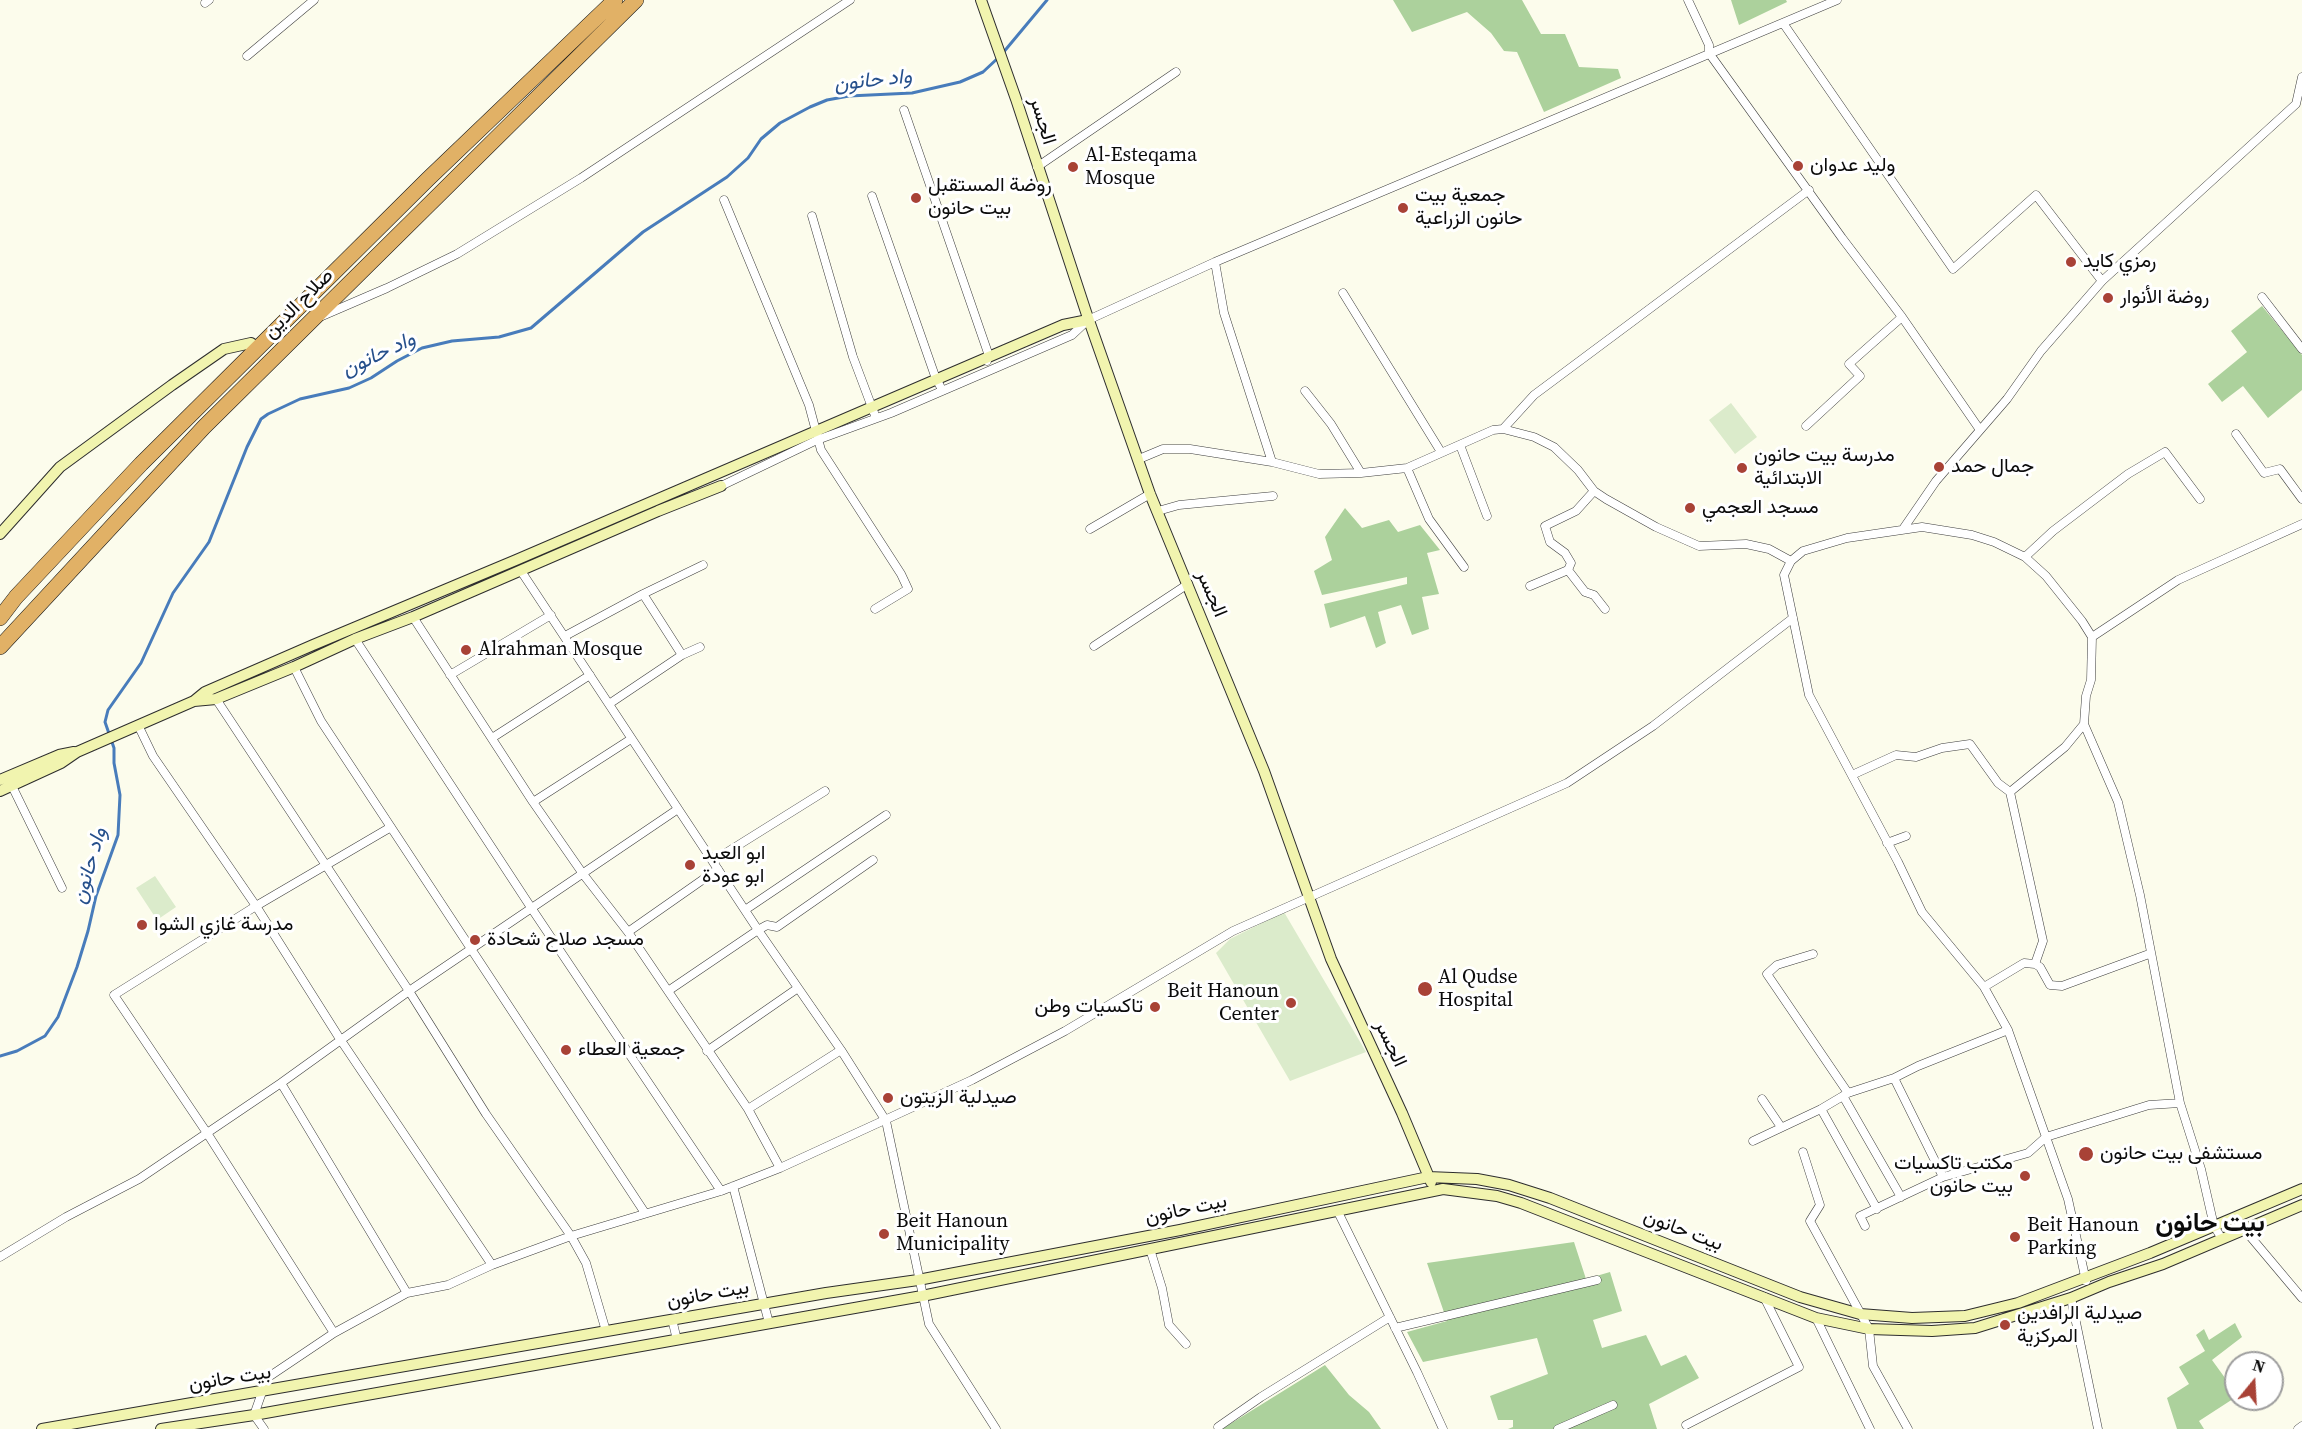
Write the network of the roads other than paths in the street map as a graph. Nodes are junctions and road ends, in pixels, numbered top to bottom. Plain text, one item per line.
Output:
1 (314, 0) edge
2 (615, 0) edge
3 (636, 0) edge
4 (850, 0) edge
5 (981, 0) edge
6 (1688, 0) edge
7 (1837, 0) edge
8 (1783, 23) junction
9 (1710, 53) junction
10 (247, 56) dead end
11 (1176, 72) dead end
12 (2302, 77) edge
13 (2299, 106) edge
14 (904, 110) dead end
15 (1037, 167) junction
16 (1809, 190) junction
17 (872, 196) dead end
18 (724, 200) dead end
19 (812, 216) dead end
20 (1215, 262) junction
21 (2102, 281) junction
22 (1343, 293) dead end
23 (2262, 297) dead end
24 (1902, 317) junction
25 (314, 319) junction
26 (1088, 320) junction
27 (258, 348) junction
28 (2302, 349) edge
29 (988, 364) junction
30 (939, 385) junction
31 (1305, 391) dead end
32 (870, 407) junction
33 (876, 418) junction
34 (1806, 426) dead end
35 (1503, 429) junction
36 (1980, 430) junction
37 (2236, 434) dead end
38 (817, 435) junction
39 (1460, 445) junction
40 (1441, 452) junction
41 (1138, 459) junction
42 (1272, 462) junction
43 (1407, 468) junction
44 (1361, 473) junction
45 (721, 486) joint
46 (1594, 491) junction
47 (1150, 494) junction
48 (1273, 496) dead end
49 (2200, 499) dead end
50 (2302, 500) edge
51 (1158, 511) junction
52 (1487, 516) dead end
53 (2302, 524) edge
54 (1090, 529) dead end
55 (1903, 529) junction
56 (0, 534) edge
57 (2025, 557) junction
58 (1791, 561) junction
59 (703, 565) dead end
60 (1464, 567) dead end
61 (1568, 570) junction
62 (521, 571) junction
63 (1188, 584) junction
64 (1530, 586) dead end
65 (643, 594) junction
66 (875, 609) dead end
67 (1605, 609) dead end
68 (551, 615) junction
69 (413, 617) junction
70 (0, 618) edge
71 (1793, 618) junction
72 (565, 636) junction
73 (2092, 637) junction
74 (355, 639) junction
75 (1094, 646) dead end
76 (0, 647) edge
77 (700, 647) dead end
78 (682, 655) junction
79 (294, 667) junction
80 (450, 675) junction
81 (590, 675) junction
82 (216, 699) junction
83 (194, 701) junction
84 (609, 704) junction
85 (2084, 724) junction
86 (134, 728) junction
87 (492, 738) junction
88 (631, 739) junction
89 (77, 752) junction
90 (1852, 776) junction
91 (0, 780) edge
92 (12, 786) junction
93 (0, 791) edge
94 (825, 791) dead end
95 (2010, 792) junction
96 (533, 802) junction
97 (678, 809) junction
98 (886, 815) dead end
99 (391, 827) junction
100 (1906, 836) dead end
101 (1887, 843) junction
102 (873, 860) dead end
103 (713, 861) junction
104 (326, 865) junction
105 (718, 869) junction
106 (583, 874) junction
107 (62, 888) dead end
108 (1308, 897) junction
109 (256, 906) junction
110 (532, 909) junction
111 (745, 910) junction
112 (758, 930) junction
113 (628, 932) junction
114 (472, 949) junction
115 (1813, 954) dead end
116 (2149, 954) junction
117 (2035, 964) junction
118 (1984, 987) junction
119 (798, 988) junction
120 (409, 991) junction
121 (668, 991) junction
122 (2008, 1030) junction
123 (340, 1039) junction
124 (841, 1050) junction
125 (707, 1051) junction
126 (1894, 1078) junction
127 (281, 1083) junction
128 (1846, 1095) junction
129 (1762, 1099) dead end
130 (2180, 1103) junction
131 (748, 1109) junction
132 (1821, 1109) junction
133 (886, 1121) junction
134 (1781, 1126) junction
135 (207, 1133) junction
136 (2046, 1137) junction
137 (1753, 1141) dead end
138 (1803, 1152) dead end
139 (780, 1168) junction
140 (1428, 1177) junction
141 (1943, 1177) junction
142 (733, 1186) junction
143 (2302, 1189) edge
144 (1435, 1190) junction
145 (721, 1191) junction
146 (1900, 1197) junction
147 (2302, 1205) edge
148 (1877, 1209) junction
149 (1338, 1212) junction
150 (645, 1213) junction
151 (1865, 1226) dead end
152 (2214, 1226) junction
153 (2244, 1229) junction
154 (572, 1236) junction
155 (2222, 1239) junction
156 (1150, 1249) junction
157 (0, 1257) edge
158 (492, 1265) junction
159 (2085, 1277) junction
160 (918, 1280) junction
161 (1597, 1280) dead end
162 (2089, 1291) junction
163 (407, 1293) junction
164 (922, 1296) junction
165 (1764, 1297) junction
166 (2072, 1298) junction
167 (2302, 1298) edge
168 (764, 1304) junction
169 (1860, 1314) junction
170 (1390, 1317) junction
171 (1816, 1318) junction
172 (672, 1319) junction
173 (769, 1323) junction
174 (1395, 1328) junction
175 (1869, 1329) junction
176 (606, 1331) junction
177 (334, 1333) junction
178 (676, 1340) junction
179 (1186, 1344) dead end
180 (262, 1392) junction
181 (1613, 1405) dead end
182 (254, 1415) junction
183 (1686, 1425) dead end
184 (2302, 1426) edge
185 (1218, 1427) dead end
186 (42, 1429) edge
187 (161, 1429) edge
188 (264, 1429) edge
189 (996, 1429) edge
190 (1443, 1429) edge
191 (1558, 1429) edge
192 (1870, 1429) edge
193 (1908, 1429) edge
194 (2098, 1429) edge
195 (2298, 1429) edge

1 - 10 street
2 - 27 highway, صلاح الدين
3 - 25 highway, صلاح الدين
4 - 25 street
5 - 15 main road, الجسر
6 - 9 street
7 - 8 street
8 - 9 street
8 - 21 street
9 - 16 street
9 - 20 street
11 - 15 street
12 - 13 street
13 - 21 street
14 - 29 street
15 - 26 main road, الجسر
16 - 24 street
16 - 35 street
17 - 30 street
18 - 38 street
19 - 32 street
20 - 26 street
20 - 42 street
21 - 36 street
22 - 40 street
23 - 28 street
24 - 34 street
24 - 36 street
25 - 76 highway, صلاح الدين
26 - 29 main road
26 - 41 main road, الجسر
27 - 56 main road
27 - 70 highway, صلاح الدين
29 - 30 main road
30 - 32 main road
30 - 33 street
31 - 44 street
32 - 33 street
32 - 38 main road
33 - 38 street
35 - 39 street
35 - 46 street
36 - 55 street
37 - 50 street
38 - 45 street
38 - 66 street
38 - 83 main road
39 - 40 street
39 - 52 street
40 - 43 street
41 - 42 street
41 - 47 main road, الجسر
42 - 44 street
43 - 44 street
43 - 60 street
45 - 62 main road
46 - 58 street
46 - 61 street
47 - 51 main road, الجسر
47 - 54 street
48 - 51 street
49 - 57 street
51 - 63 main road, الجسر
53 - 73 street
55 - 57 street
55 - 58 street
57 - 73 street
58 - 71 street
59 - 65 street
61 - 64 street
61 - 67 street
62 - 68 street
62 - 69 main road
63 - 75 street
63 - 108 main road, الجسر
65 - 72 street
65 - 78 street
68 - 72 street
68 - 80 street
69 - 74 main road
69 - 80 street
71 - 90 street
71 - 108 street
72 - 81 street
73 - 85 street
74 - 79 main road
74 - 110 street
77 - 78 street
78 - 84 street
79 - 82 main road
79 - 99 street
80 - 87 street
81 - 84 street
81 - 87 street
82 - 83 main road
82 - 104 street
83 - 86 main road
84 - 88 street
85 - 95 street
85 - 116 street
86 - 89 main road
86 - 109 street
87 - 96 street
88 - 96 street
88 - 97 street
89 - 91 main road
89 - 92 main road
90 - 95 street
90 - 101 street
92 - 93 main road
92 - 107 street
94 - 103 street
95 - 117 street
96 - 106 street
97 - 103 street
97 - 106 street
98 - 111 street
99 - 104 street
99 - 114 street
100 - 101 street
101 - 118 street
102 - 112 street
103 - 105 street
104 - 109 street
104 - 120 street
105 - 111 street
105 - 113 street
106 - 110 street
106 - 113 street
108 - 133 street
108 - 140 main road, الجسر
109 - 123 street
109 - 135 street
110 - 114 street
110 - 145 street
111 - 112 street
112 - 119 street
112 - 121 street
113 - 121 street
114 - 120 street
114 - 150 street
115 - 128 street
116 - 117 street
116 - 130 street
117 - 118 street
118 - 122 street
119 - 124 street
119 - 125 street
120 - 123 street
120 - 154 street
121 - 125 street
122 - 126 street
122 - 136 street
123 - 127 street
123 - 158 street
124 - 131 street
124 - 133 street
125 - 131 street
126 - 128 street
126 - 141 street
127 - 135 street
127 - 163 street
128 - 132 street
128 - 146 street
129 - 134 street
130 - 136 street
130 - 152 street
131 - 139 street
132 - 134 street
132 - 148 street
133 - 139 street
133 - 160 street
134 - 137 street
135 - 157 street
135 - 177 street
136 - 141 street
136 - 159 street
138 - 169 street
139 - 142 street
140 - 144 main road, الجسر
140 - 160 main road, بيت حانون
140 - 169 main road, بيت حانون
141 - 146 street
142 - 145 street
142 - 168 street
143 - 152 main road, بيت حانون
144 - 149 main road, بيت حانون
144 - 165 main road, بيت حانون
145 - 150 street
146 - 148 street
147 - 153 main road, بيت حانون
148 - 151 street
149 - 156 main road, بيت حانون
149 - 170 street
150 - 154 street
152 - 155 street
152 - 159 main road, بيت حانون
153 - 155 main road, بيت حانون
153 - 167 street
154 - 158 street
154 - 176 street
155 - 162 main road, بيت حانون
156 - 164 main road, بيت حانون
156 - 179 street
158 - 163 street
159 - 162 street
159 - 169 main road, بيت حانون
160 - 164 street
160 - 168 main road, بيت حانون
161 - 174 street
162 - 166 main road, بيت حانون
163 - 177 street
164 - 173 main road, بيت حانون
164 - 189 street
165 - 171 main road, بيت حانون
165 - 183 street
166 - 175 main road, بيت حانون
166 - 194 street
168 - 172 main road, بيت حانون
168 - 173 street
169 - 175 street
170 - 174 street
170 - 185 street
171 - 175 main road, بيت حانون
171 - 192 street
172 - 176 main road, بيت حانون
172 - 178 street
173 - 178 main road, بيت حانون
174 - 190 street
175 - 193 street
176 - 180 main road, بيت حانون
177 - 180 street
178 - 182 main road, بيت حانون
180 - 182 street
180 - 186 main road, بيت حانون
181 - 191 street
182 - 187 main road, بيت حانون
182 - 188 street
184 - 195 street

